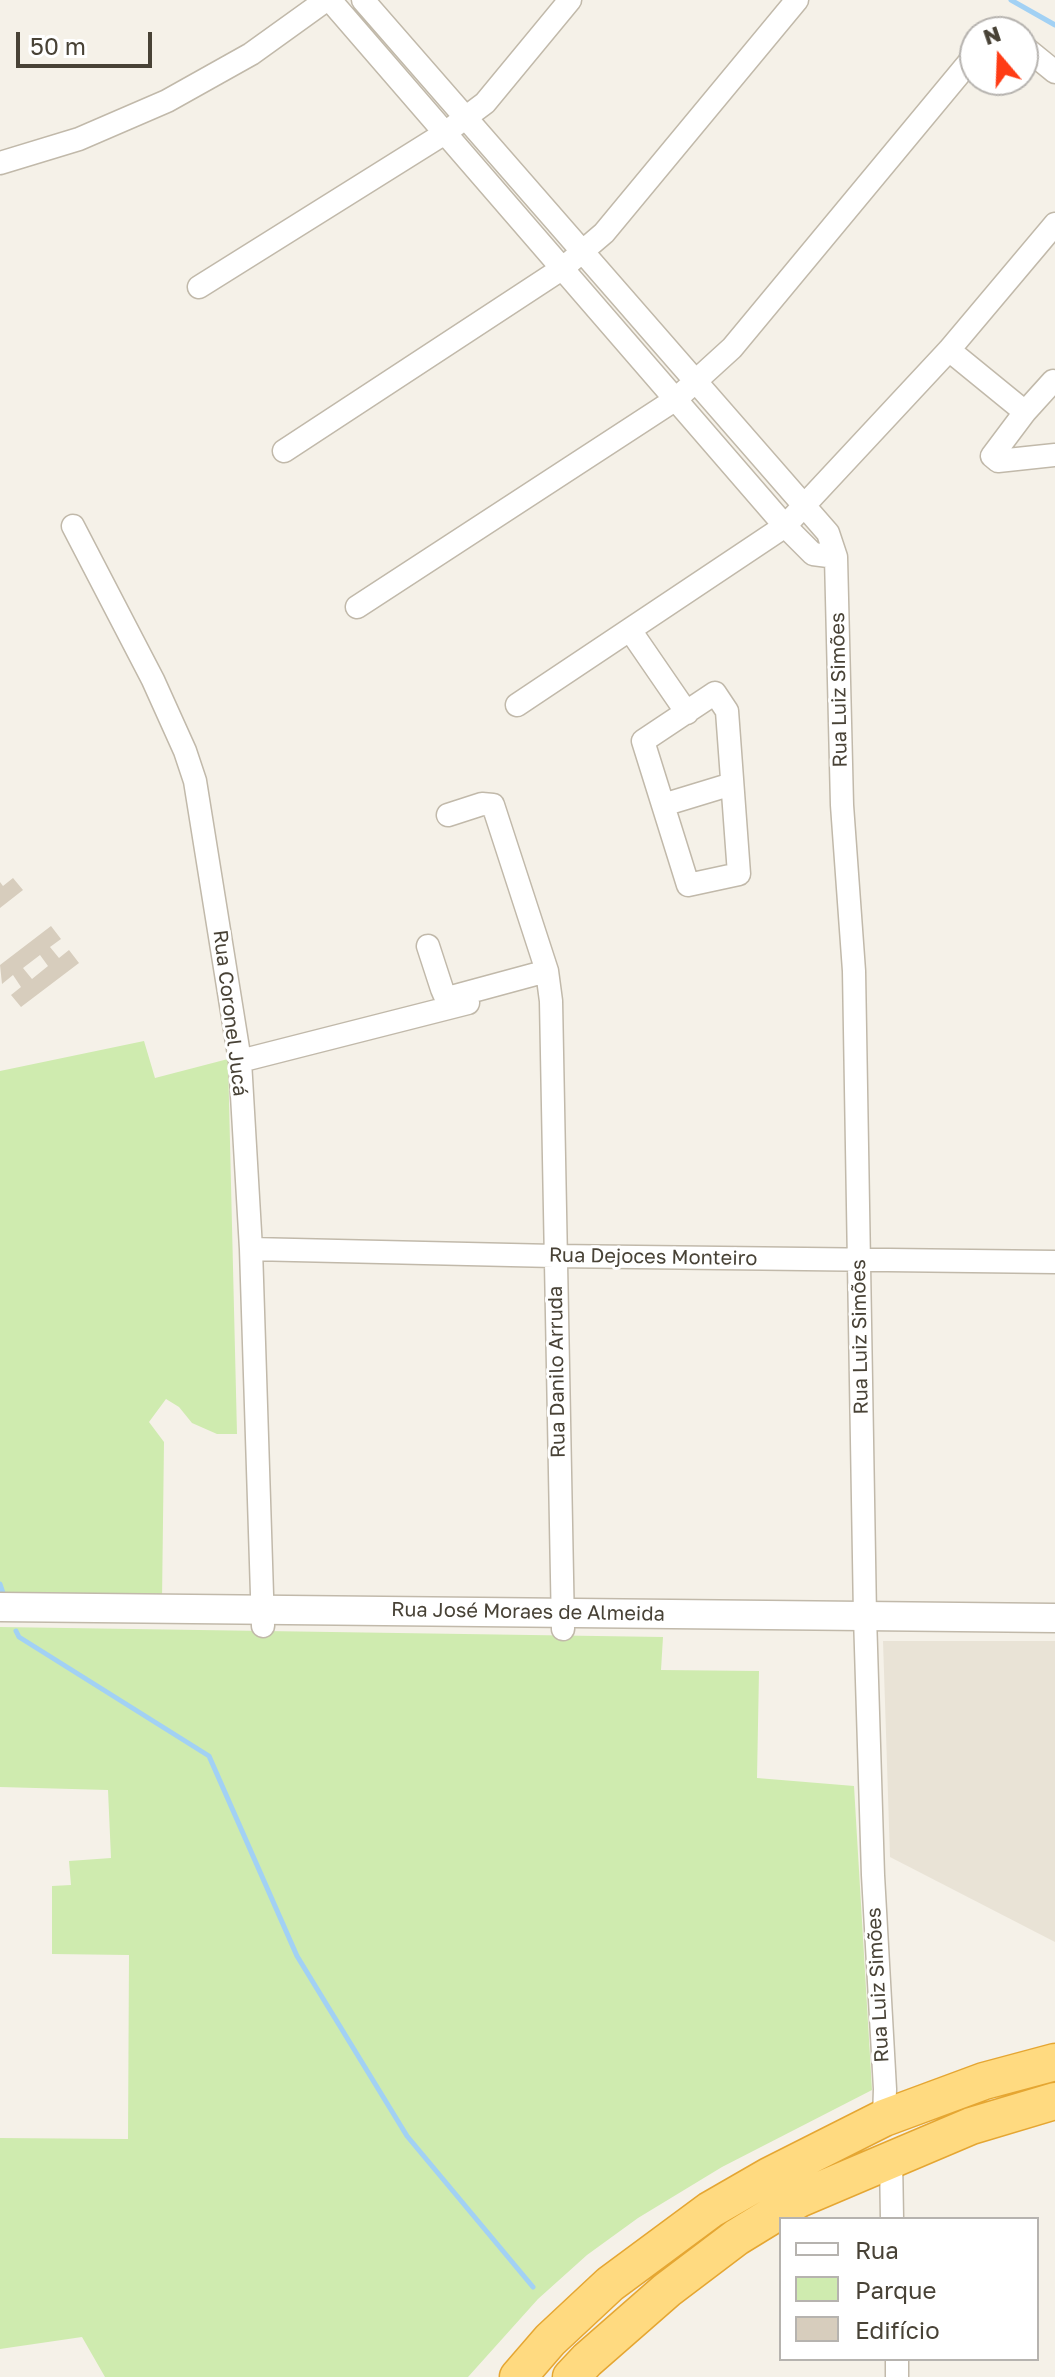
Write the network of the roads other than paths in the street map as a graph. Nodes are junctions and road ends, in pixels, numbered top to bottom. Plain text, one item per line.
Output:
1 (328, 0) edge
2 (363, 0) edge
3 (570, 0) edge
4 (797, 0) edge
5 (1039, 59) edge
6 (1055, 72) edge
7 (959, 74) edge
8 (467, 116) junction
9 (445, 133) junction
10 (0, 163) edge
11 (1055, 224) edge
12 (583, 251) junction
13 (563, 268) junction
14 (199, 287) dead end
15 (949, 350) junction
16 (696, 380) junction
17 (1055, 382) edge
18 (676, 399) junction
19 (1025, 412) junction
20 (284, 451) dead end
21 (1055, 455) edge
22 (804, 506) junction
23 (73, 526) dead end
24 (785, 526) junction
25 (836, 557) junction
26 (357, 607) dead end
27 (630, 630) junction
28 (517, 705) dead end
29 (687, 713) junction
30 (732, 784) junction
31 (663, 805) junction
32 (448, 815) dead end
33 (428, 946) dead end
34 (548, 977) junction
35 (240, 1061) junction
36 (251, 1249) junction
37 (554, 1256) junction
38 (858, 1258) junction
39 (1055, 1262) edge
40 (0, 1607) edge
41 (263, 1618) junction
42 (1055, 1618) edge
43 (563, 1621) junction
44 (0, 1623) edge
45 (866, 1623) junction
46 (1055, 1633) edge
47 (1055, 2062) edge
48 (1055, 2101) edge
49 (884, 2118) junction
50 (891, 2158) junction
51 (892, 2217) edge
52 (518, 2377) edge
53 (571, 2377) edge

1 - 9 street
1 - 10 street
2 - 8 street
3 - 8 street
4 - 12 street
5 - 6 street
7 - 16 street
8 - 9 street
8 - 12 street
9 - 13 street
9 - 14 street
11 - 15 street
12 - 13 street
12 - 16 street
13 - 18 street
13 - 20 street
15 - 19 street
15 - 22 street
16 - 18 street
16 - 22 street
17 - 19 street
18 - 24 street
18 - 26 street
19 - 21 street
22 - 24 street
22 - 25 street
23 - 35 street, Rua Coronel Jucá
24 - 25 street
24 - 27 street
25 - 38 street, Rua Luiz Simões
27 - 28 street
27 - 29 street
29 - 30 street
29 - 31 street
30 - 31 street
30 - 31 street
32 - 34 street, Rua Danilo Arruda
33 - 34 street
34 - 35 street
34 - 37 street, Rua Danilo Arruda
35 - 36 street, Rua Coronel Jucá
36 - 37 street, Rua Dejoces Monteiro
36 - 41 street, Rua Coronel Jucá
37 - 38 street, Rua Dejoces Monteiro
37 - 43 street, Rua Danilo Arruda
38 - 39 street, Rua Dejoces Monteiro
38 - 45 street, Rua Luiz Simões
40 - 41 street, Rua José Moraes de Almeida
41 - 43 street, Rua José Moraes de Almeida
41 - 44 street, Rua José Moraes de Almeida
42 - 45 street, Rua José Moraes de Almeida
43 - 45 street, Rua José Moraes de Almeida
45 - 46 street, Rua José Moraes de Almeida
45 - 49 street, Rua Luiz Simões
47 - 49 highway
48 - 50 highway
49 - 52 highway
50 - 51 street
50 - 53 highway

